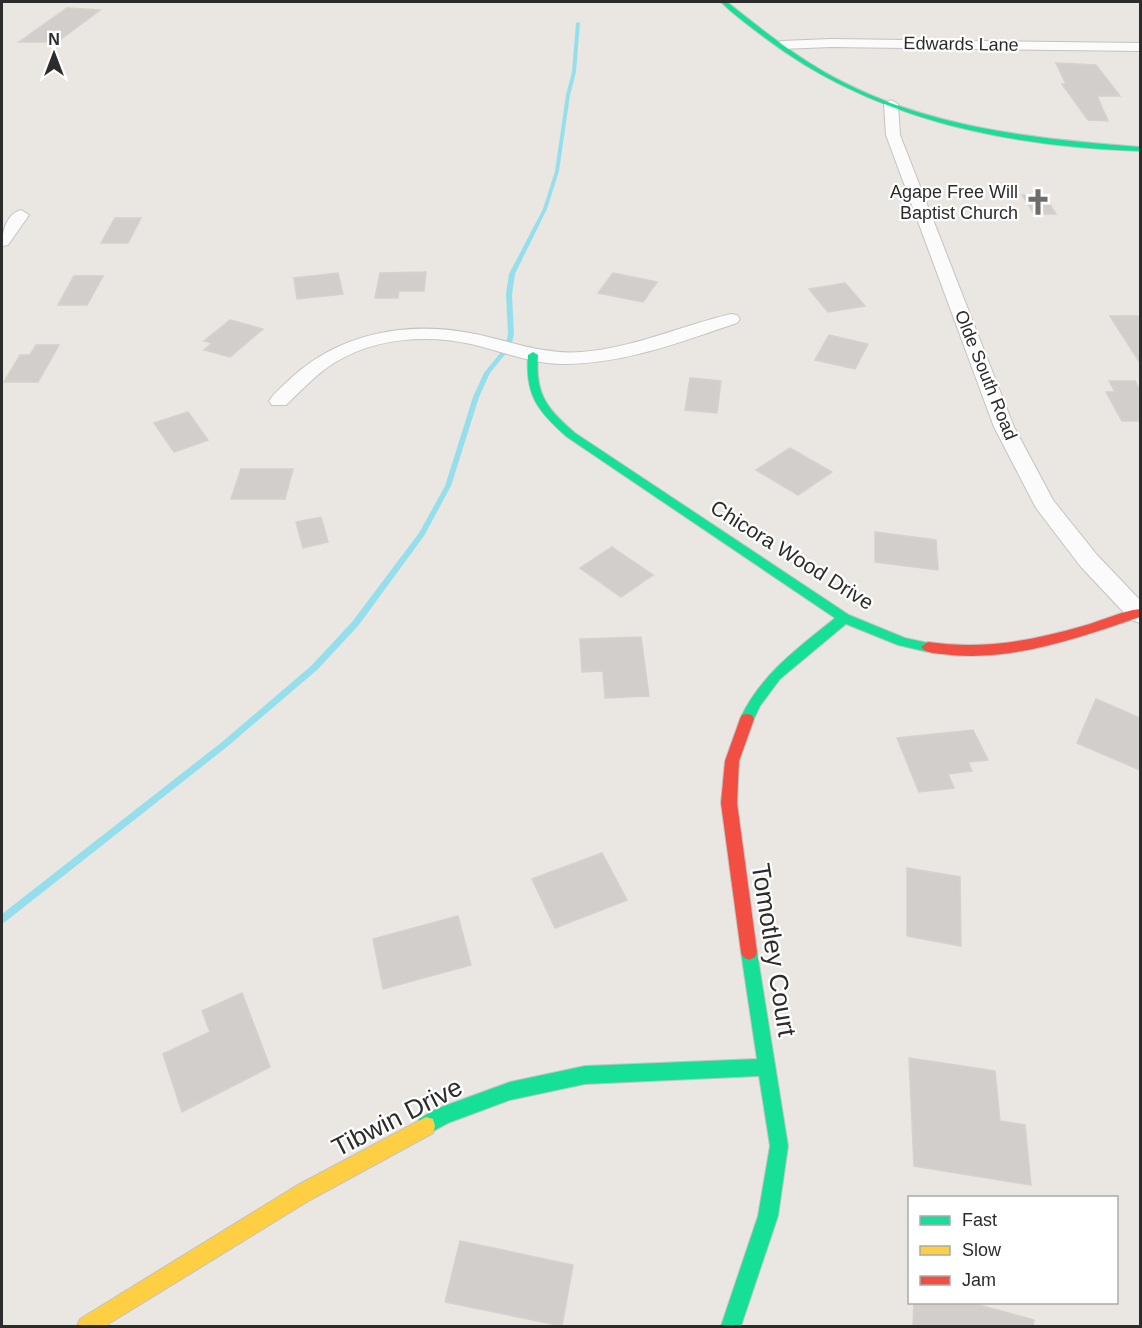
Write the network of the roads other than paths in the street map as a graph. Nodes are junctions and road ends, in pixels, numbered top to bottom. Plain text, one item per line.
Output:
1 (724, 2) edge
2 (781, 45) junction
3 (1140, 47) edge
4 (891, 104) junction
5 (940, 119) junction
6 (893, 135) junction
7 (1140, 149) edge
8 (21, 215) dead end
9 (2, 241) edge
10 (731, 319) dead end
11 (533, 356) junction
12 (279, 401) dead end
13 (1140, 614) edge
14 (844, 618) junction
15 (768, 1067) junction
16 (87, 1326) edge
17 (731, 1326) edge

1 - 2 street
2 - 3 street, Edwards Lane
2 - 4 street
4 - 5 street
4 - 6 street, Olde South Road
5 - 6 street
5 - 7 street
6 - 13 street, Olde South Road
8 - 9 street
10 - 11 street
11 - 12 street
11 - 14 street, Chicora Wood Drive
13 - 14 street, Chicora Wood Drive
14 - 15 street, Tomotley Court
15 - 16 street, Tibwin Drive
15 - 17 street, Tomotley Court

